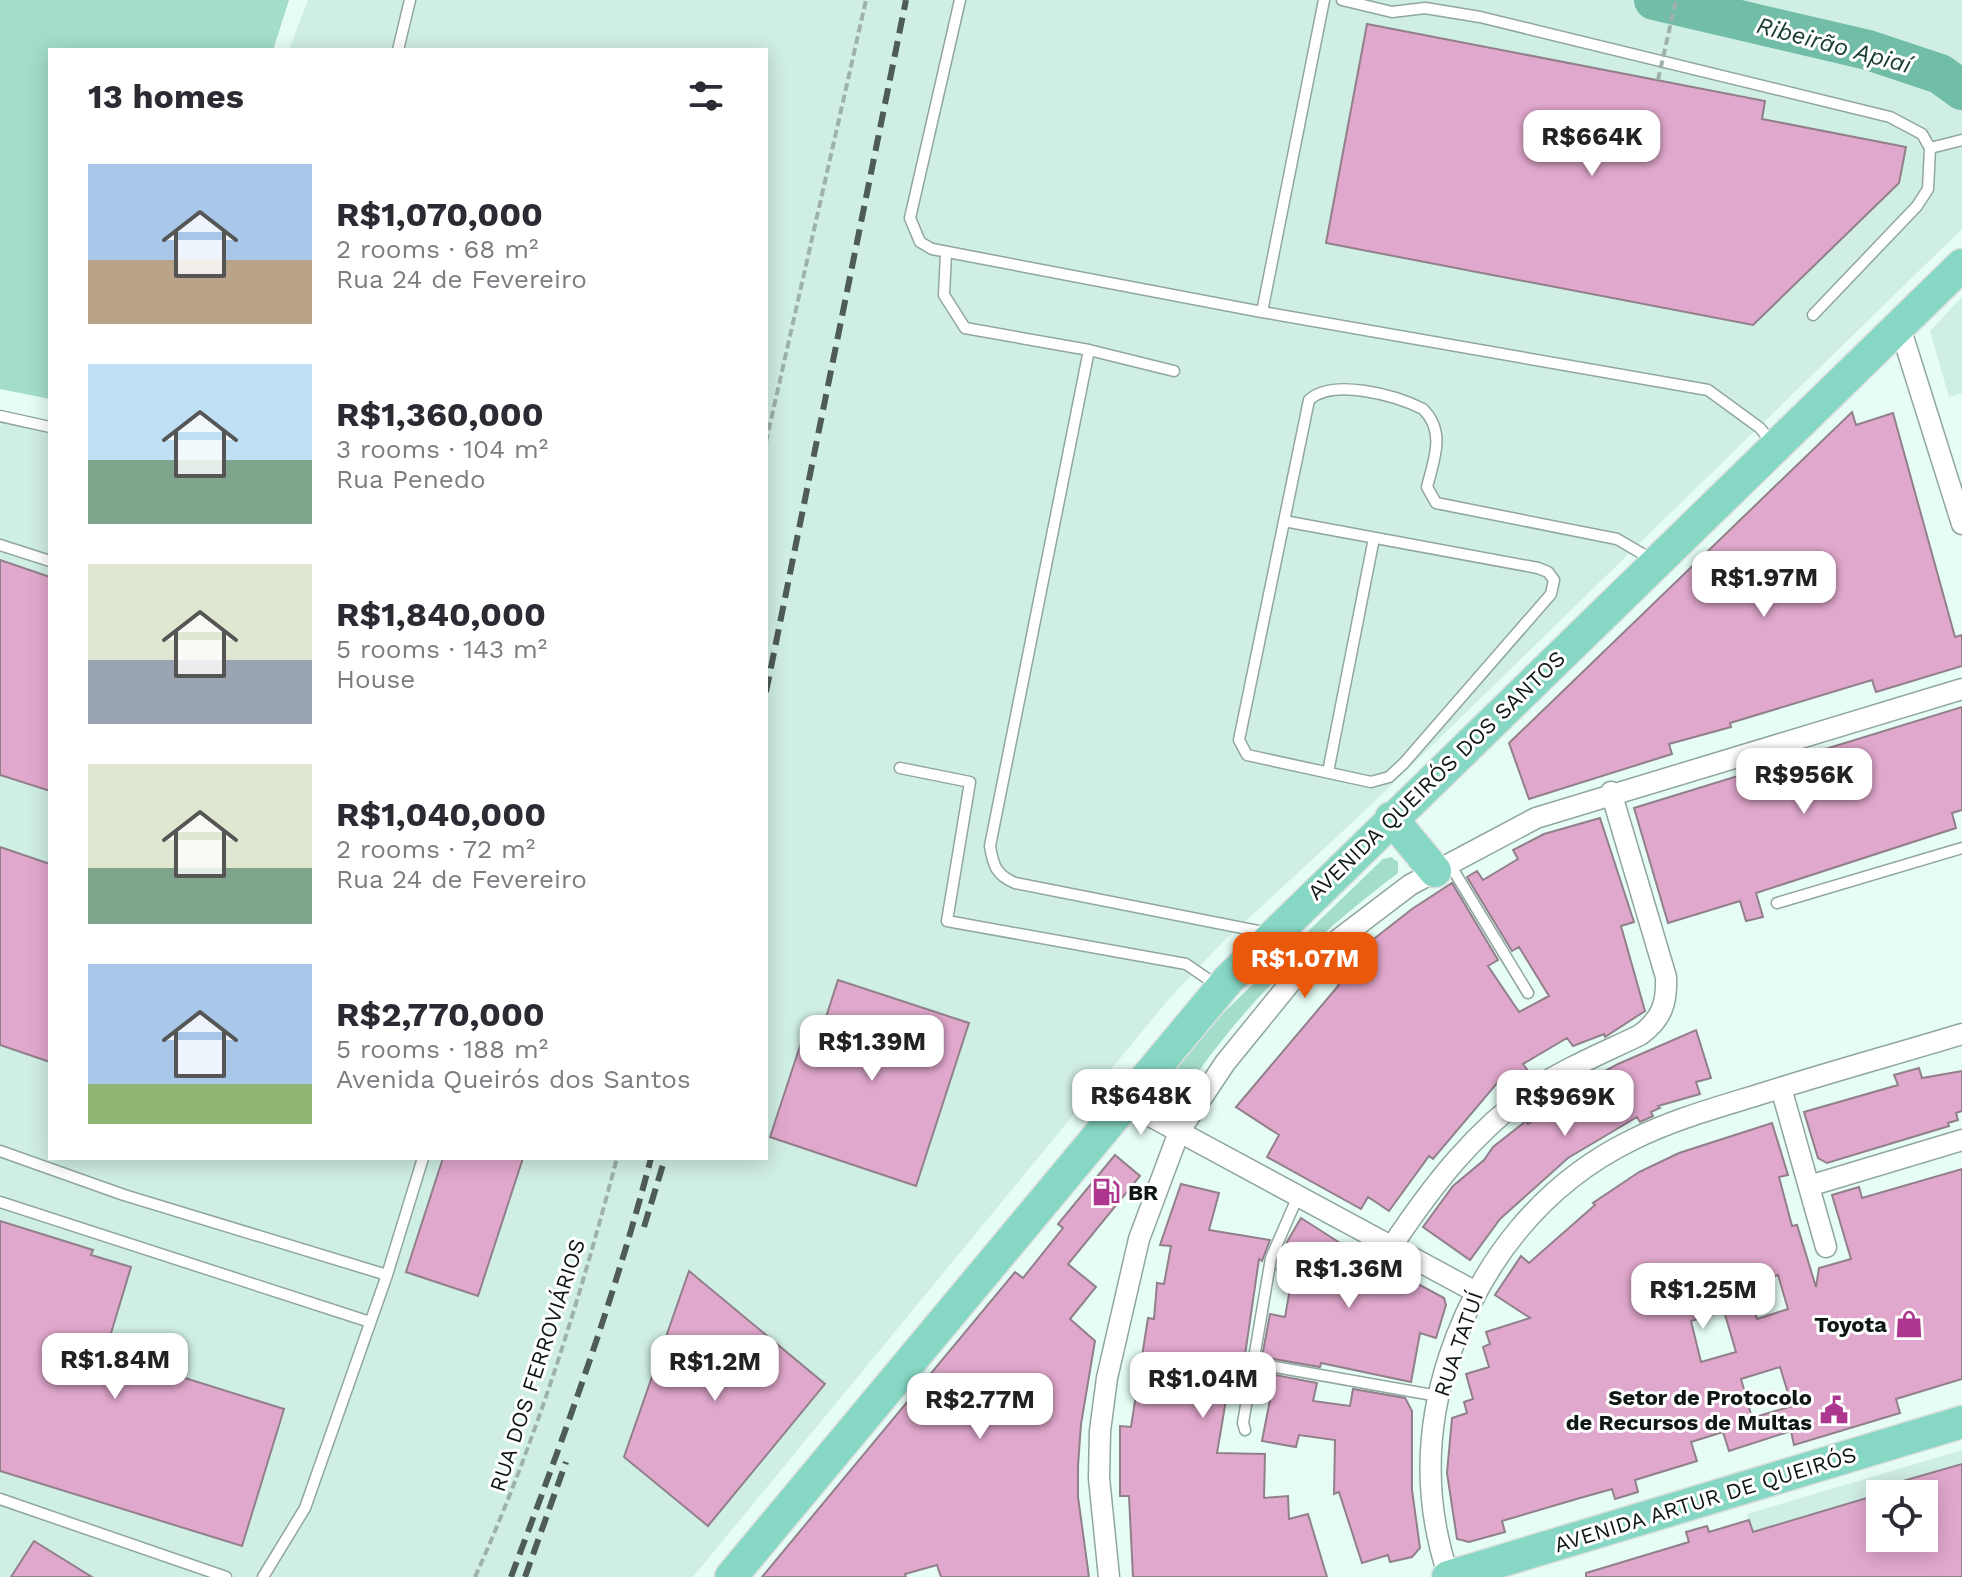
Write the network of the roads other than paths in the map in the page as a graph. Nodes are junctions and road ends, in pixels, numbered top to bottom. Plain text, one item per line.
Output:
1 (410, 0) edge
2 (960, 0) edge
3 (1324, 0) edge
4 (1342, 0) edge
5 (398, 48) edge
6 (1962, 140) edge
7 (1930, 148) junction
8 (946, 253) junction
9 (1962, 265) edge
10 (1262, 312) junction
11 (1813, 315) dead end
12 (1899, 324) junction
13 (1089, 350) junction
14 (1174, 371) dead end
15 (0, 416) edge
16 (48, 427) edge
17 (1774, 446) junction
18 (1957, 487) edge
19 (1284, 521) junction
20 (1962, 524) edge
21 (1374, 538) junction
22 (0, 545) edge
23 (48, 560) edge
24 (1655, 561) junction
25 (1962, 689) edge
26 (900, 768) dead end
27 (1328, 772) junction
28 (1611, 792) junction
29 (1391, 818) junction
30 (1962, 848) edge
31 (1442, 867) junction
32 (1777, 903) dead end
33 (1273, 934) junction
34 (1221, 988) junction
35 (1528, 993) dead end
36 (1962, 1034) edge
37 (1781, 1088) junction
38 (1124, 1102) junction
39 (1179, 1132) junction
40 (1962, 1140) edge
41 (0, 1151) edge
42 (422, 1160) edge
43 (1809, 1186) junction
44 (1298, 1196) junction
45 (0, 1202) edge
46 (1392, 1246) junction
47 (1826, 1247) dead end
48 (387, 1275) junction
49 (1474, 1291) junction
50 (370, 1322) junction
51 (1253, 1363) junction
52 (1438, 1396) junction
53 (1962, 1422) edge
54 (1245, 1430) dead end
55 (0, 1499) edge
56 (226, 1577) edge
57 (263, 1577) edge
58 (731, 1577) edge
59 (1109, 1577) edge
60 (1448, 1577) edge

1 - 5 lane
2 - 8 lane
3 - 10 lane
4 - 7 lane
6 - 7 lane
7 - 11 lane
8 - 10 lane
8 - 13 lane
9 - 12 main road, AVENIDA QUEIRÓS DOS SANTOS
10 - 17 lane
12 - 17 main road, AVENIDA QUEIRÓS DOS SANTOS
12 - 18 street
13 - 14 lane
13 - 33 lane
15 - 16 lane
17 - 24 main road, AVENIDA QUEIRÓS DOS SANTOS
18 - 20 street
19 - 21 lane
19 - 24 lane
19 - 27 lane
21 - 27 lane
21 - 27 lane
22 - 23 lane
24 - 29 main road, AVENIDA QUEIRÓS DOS SANTOS
25 - 28 street
26 - 34 lane
28 - 31 street
28 - 46 street
29 - 31 main road
29 - 33 main road, AVENIDA QUEIRÓS DOS SANTOS
30 - 32 lane
31 - 35 lane
31 - 39 street
33 - 34 main road, AVENIDA QUEIRÓS DOS SANTOS
34 - 38 main road, AVENIDA QUEIRÓS DOS SANTOS
36 - 37 street, RUA TATUÍ
37 - 43 street
37 - 49 street, RUA TATUÍ
38 - 39 street
38 - 58 main road, AVENIDA QUEIRÓS DOS SANTOS
39 - 44 street
39 - 59 street
40 - 43 street
41 - 48 lane
42 - 48 lane
43 - 47 street
44 - 46 street
44 - 51 lane
45 - 50 lane
46 - 49 street
48 - 50 lane
49 - 52 street, RUA TATUÍ
50 - 57 lane
51 - 52 lane
51 - 54 lane
52 - 60 street, RUA TATUÍ
53 - 60 main road, AVENIDA ARTUR DE QUEIRÓS
55 - 56 lane

